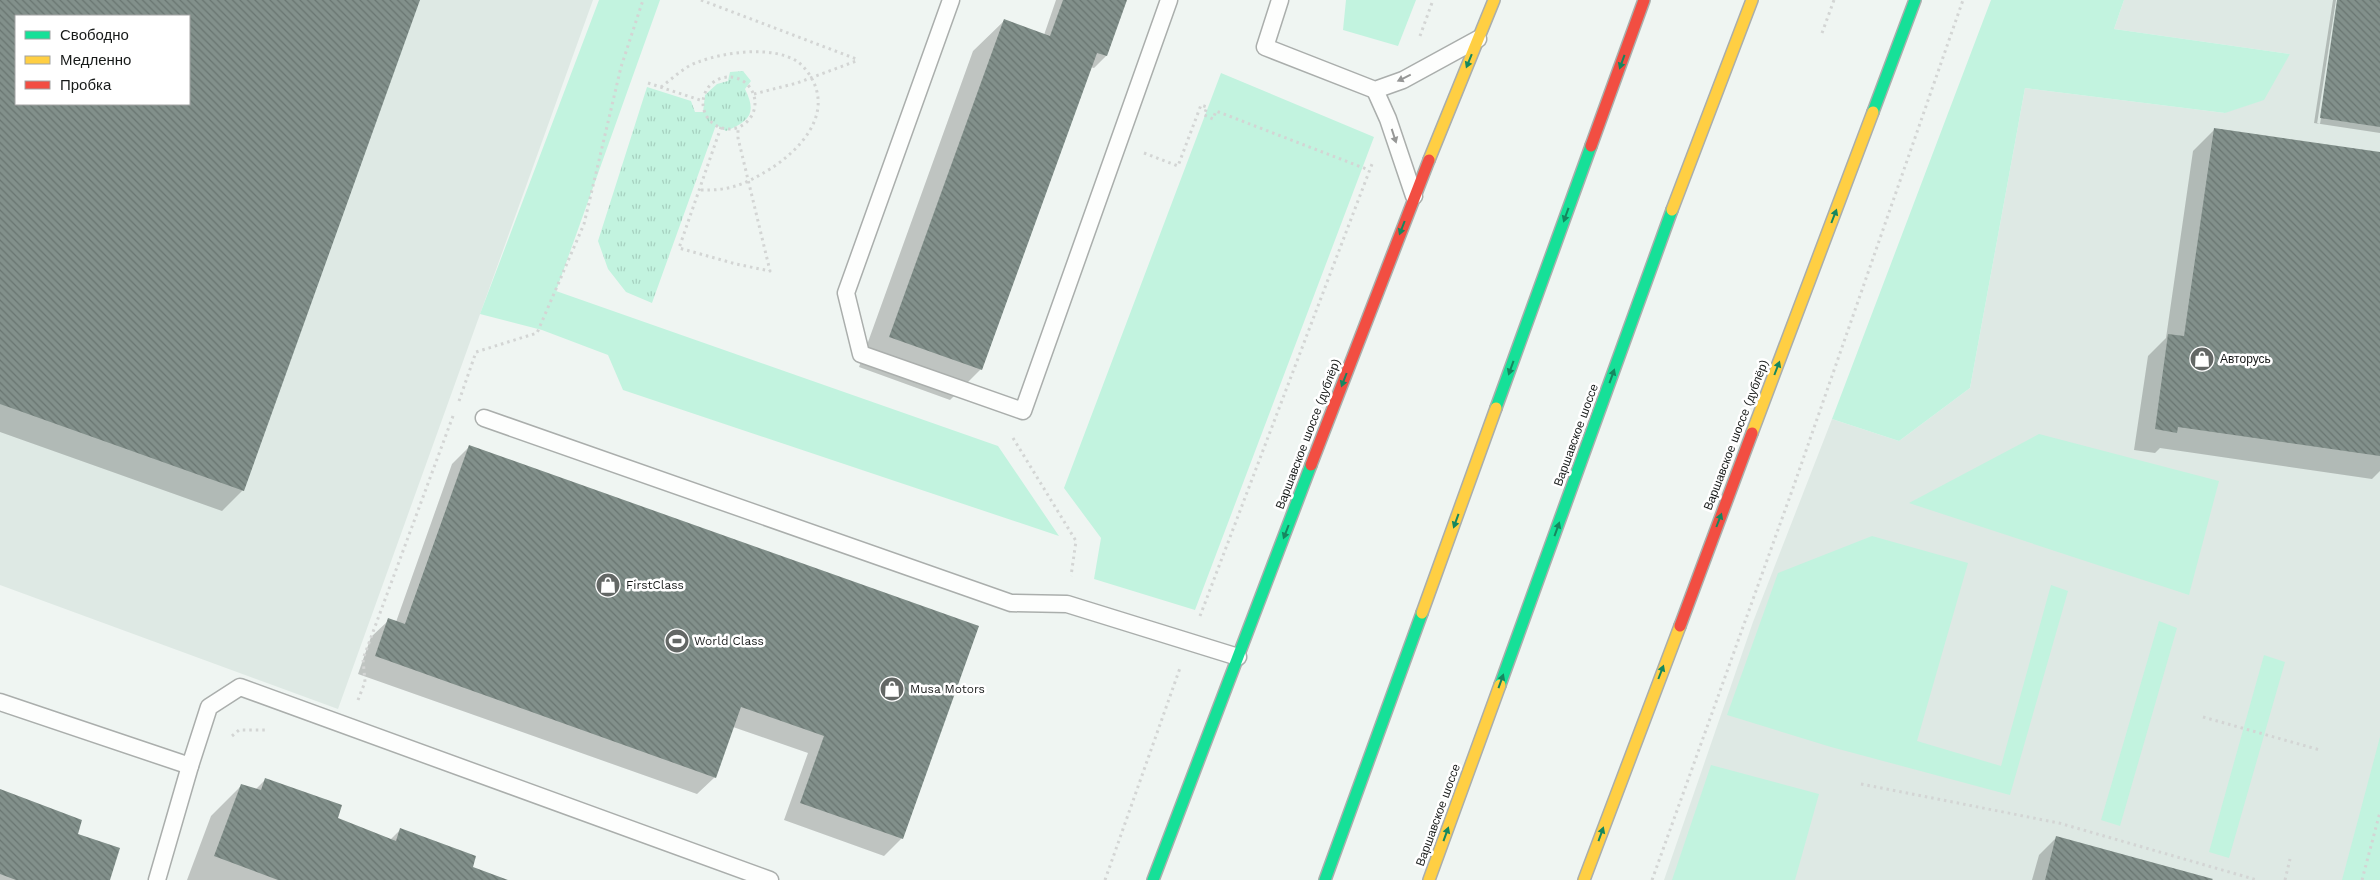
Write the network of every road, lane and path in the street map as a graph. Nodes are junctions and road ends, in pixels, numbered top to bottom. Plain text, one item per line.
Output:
1 (643, 0) edge
2 (701, 0) edge
3 (951, 0) edge
4 (1169, 0) edge
5 (1280, 0) edge
6 (1433, 0) edge
7 (1494, 0) edge
8 (1634, 0) edge
9 (1644, 0) edge
10 (1752, 0) edge
11 (1834, 0) edge
12 (1915, 0) edge
13 (1963, 0) edge
14 (1822, 33) dead end
15 (1478, 39) junction
16 (1629, 42) junction
17 (811, 78) junction
18 (1403, 80) junction
19 (648, 83) dead end
20 (661, 87) junction
21 (1375, 90) junction
22 (754, 94) junction
23 (704, 100) junction
24 (1388, 119) junction
25 (738, 127) junction
26 (721, 128) junction
27 (1118, 143) junction
28 (1369, 170) junction
29 (748, 183) junction
30 (699, 190) junction
31 (1414, 196) junction
32 (989, 400) junction
33 (484, 418) dead end
34 (1067, 604) junction
35 (1189, 644) junction
36 (1238, 657) junction
37 (0, 702) edge
38 (1643, 717) junction
39 (2202, 718) dead end
40 (348, 726) junction
41 (274, 730) dead end
42 (225, 742) dead end
43 (2320, 750) dead end
44 (190, 766) junction
45 (1861, 784) dead end
46 (2380, 812) edge
47 (1588, 835) dead end
48 (2290, 860) dead end
49 (157, 880) edge
50 (770, 880) edge
51 (1105, 880) edge
52 (1153, 880) edge
53 (1326, 880) edge
54 (1429, 880) edge
55 (1584, 880) edge
56 (1652, 880) edge
57 (2256, 880) edge
58 (2284, 880) edge
59 (2362, 880) edge

1 - 40 path
2 - 17 path
3 - 32 lane
4 - 27 lane
5 - 21 lane
6 - 18 path
7 - 15 main road, Варшавское шоссе (дублёр)
8 - 16 main road
9 - 16 main road
54 -> 10 main road, Варшавское шоссе
11 - 14 path
38 -> 12 main road, Варшавское шоссе (дублёр)
13 - 56 path
15 -> 18 lane
15 -> 31 main road, Варшавское шоссе (дублёр)
16 -> 53 main road
17 - 20 path
17 - 22 path
17 - 29 path
18 - 21 lane
19 - 20 path
20 - 23 path
21 - 24 lane
22 - 23 path
22 - 25 path
23 - 26 path
24 - 28 path
24 -> 31 lane
25 - 26 path
25 - 29 path
26 - 30 path
27 - 28 path
27 - 32 lane
28 - 35 path
29 - 30 path
29 - 30 path
31 -> 36 main road, Варшавское шоссе (дублёр)
32 - 34 path
33 - 34 lane
34 - 35 lane
35 - 36 lane
35 - 51 path
36 - 52 main road, Варшавское шоссе (дублёр)
37 - 44 lane
38 - 47 main road
55 -> 38 main road, Варшавское шоссе (дублёр)
39 - 43 path
40 - 44 lane
40 - 50 lane
41 - 42 path
44 - 49 lane
45 - 57 path
46 - 59 path
48 - 58 path

